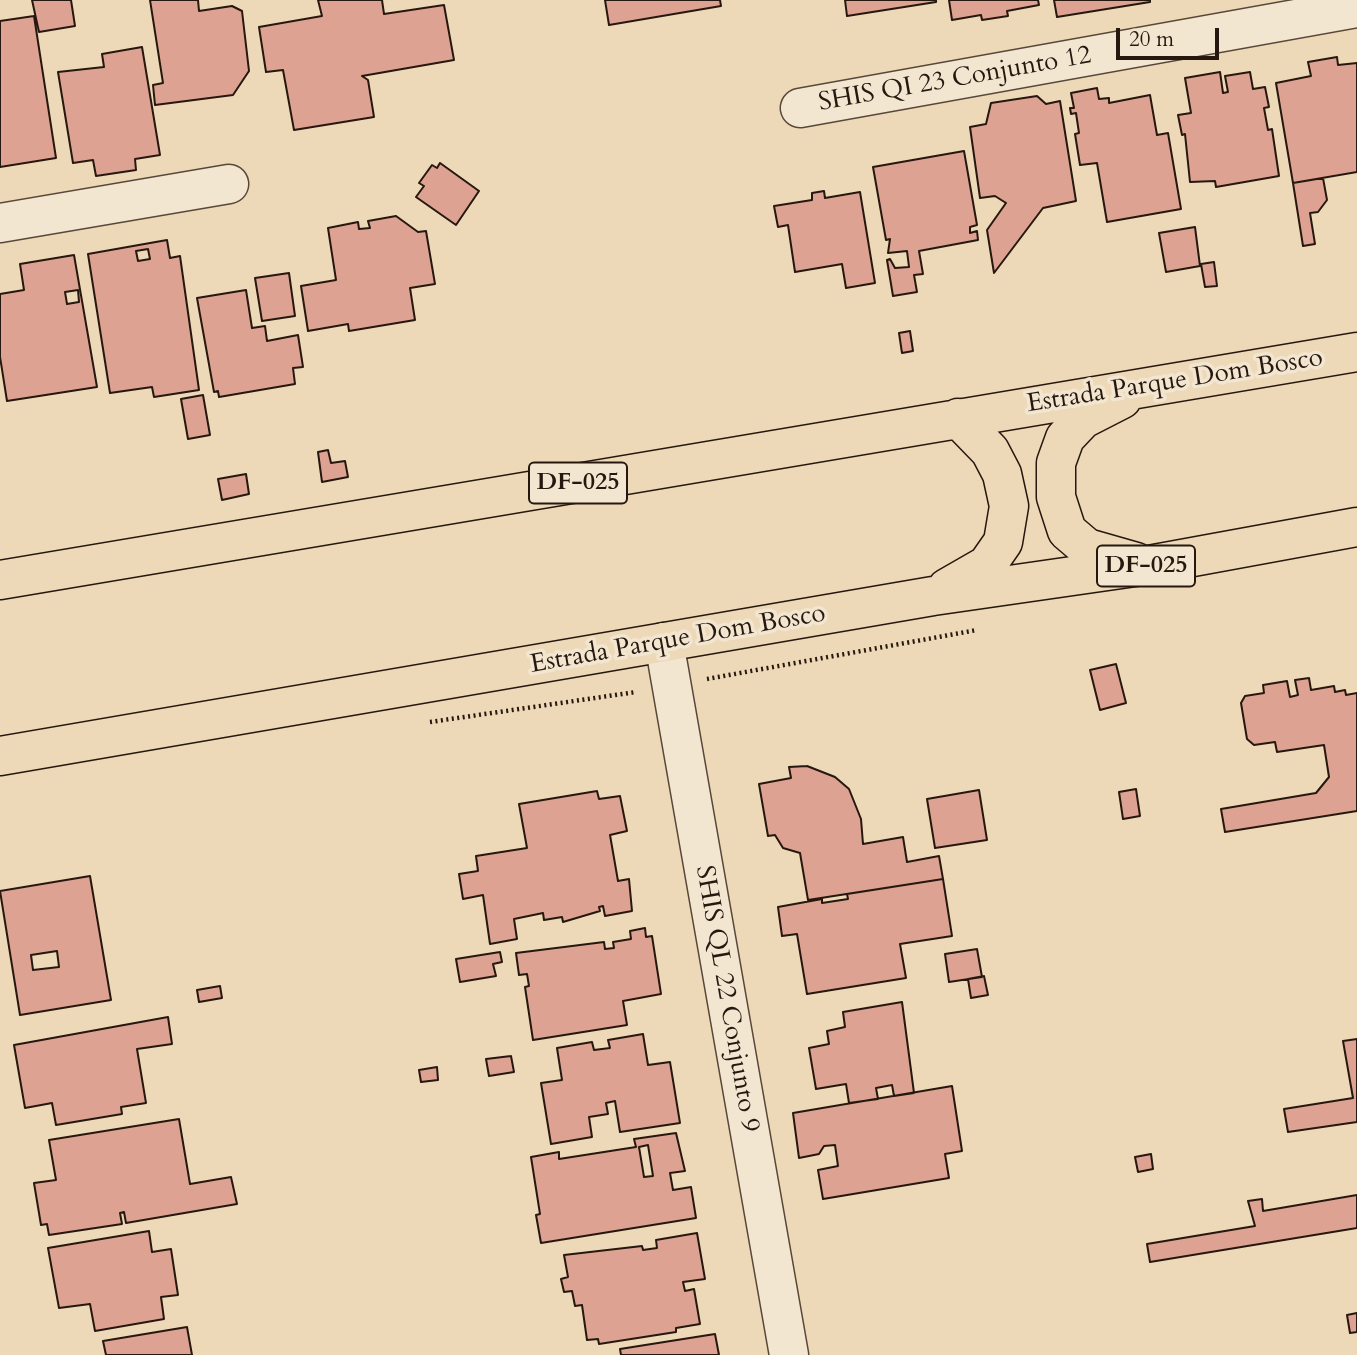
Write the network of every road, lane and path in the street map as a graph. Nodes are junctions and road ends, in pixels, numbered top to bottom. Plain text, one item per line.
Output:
1 (1357, 8) edge
2 (800, 108) dead end
3 (229, 184) dead end
4 (0, 223) edge
5 (1357, 352) edge
6 (1156, 383) junction
7 (958, 418) junction
8 (1357, 527) edge
9 (1149, 565) junction
10 (0, 580) edge
11 (933, 596) junction
12 (664, 642) junction
13 (0, 756) edge
14 (789, 1355) edge

1 - 2 street, SHIS QI 23 Conjunto 12
3 - 4 street
5 - 6 main road, Estrada Parque Dom Bosco / DF-025
6 - 7 main road, Estrada Parque Dom Bosco / DF-025
6 - 9 main road
7 - 10 main road, Estrada Parque Dom Bosco / DF-025
7 - 11 main road
8 - 9 main road, Estrada Parque Dom Bosco / DF-025
9 - 11 main road, Estrada Parque Dom Bosco / DF-025
11 - 12 main road, Estrada Parque Dom Bosco / DF-025
12 - 13 main road, Estrada Parque Dom Bosco / DF-025
12 - 14 street, SHIS QL 22 Conjunto 9

